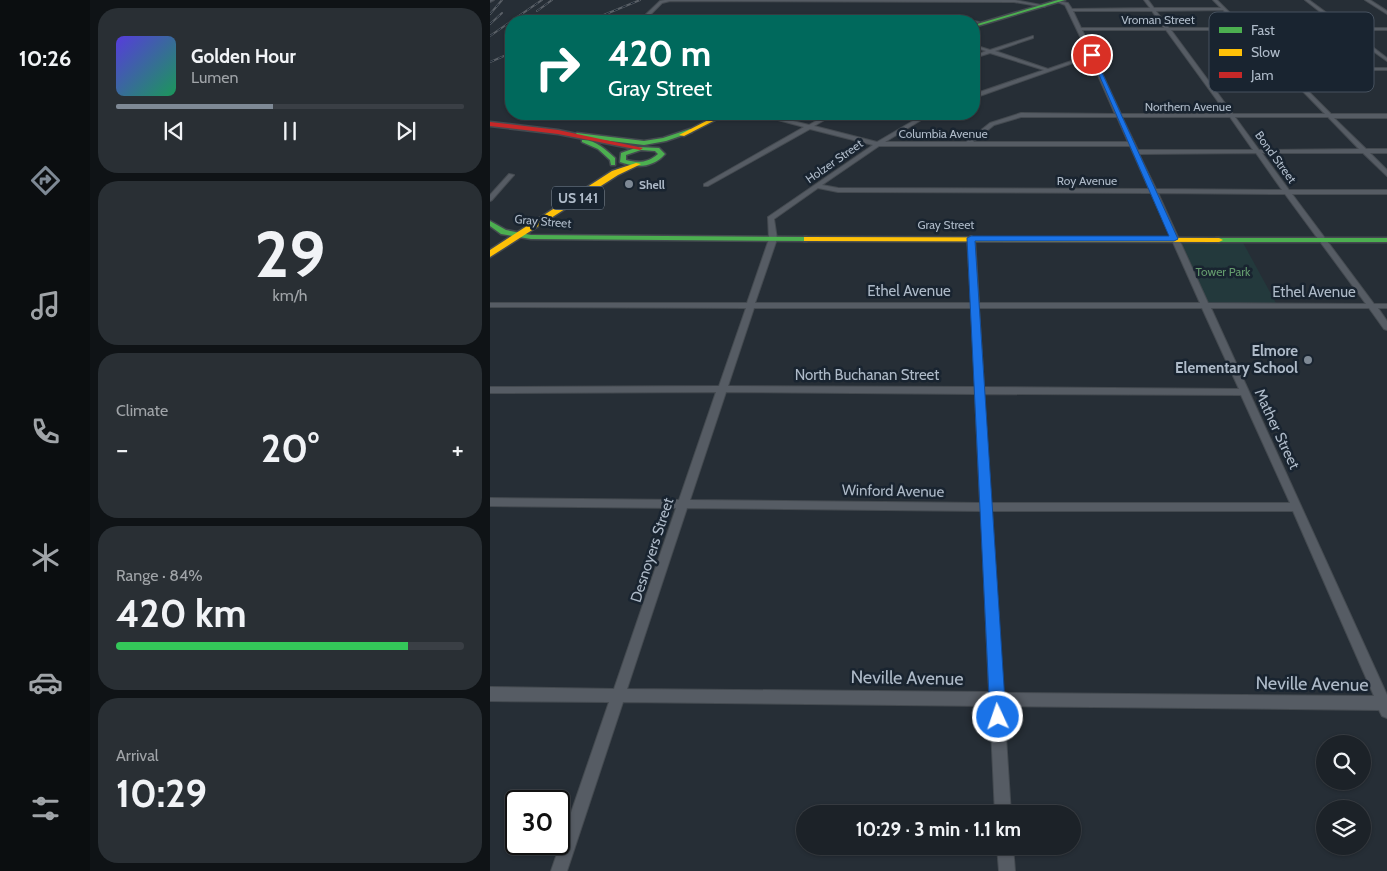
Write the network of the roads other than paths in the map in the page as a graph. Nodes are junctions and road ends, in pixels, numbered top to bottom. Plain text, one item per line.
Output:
1 (827, 0) edge
2 (859, 0) edge
3 (882, 0) edge
4 (940, 0) edge
5 (1000, 0) edge
6 (1146, 0) edge
7 (1215, 0) edge
8 (1307, 0) edge
9 (1367, 0) edge
10 (665, 1) edge
11 (765, 2) edge
12 (1052, 2) edge
13 (1153, 9) junction
14 (1071, 10) junction
15 (1225, 10) joint
16 (1323, 12) edge
17 (1387, 13) edge
18 (649, 15) edge
19 (854, 15) edge
20 (980, 22) edge
21 (1080, 29) junction
22 (1167, 29) junction
23 (1209, 29) edge
24 (1374, 29) edge
25 (1387, 29) edge
26 (1030, 38) dead end
27 (980, 48) edge
28 (990, 51) junction
29 (1374, 51) edge
30 (980, 54) edge
31 (1092, 55) junction
32 (1387, 60) edge
33 (1374, 69) edge
34 (1387, 69) edge
35 (1048, 70) junction
36 (1209, 85) edge
37 (1214, 92) edge
38 (1306, 92) edge
39 (980, 94) edge
40 (1119, 116) junction
41 (1232, 116) junction
42 (1330, 116) junction
43 (1387, 116) edge
44 (712, 120) edge
45 (727, 120) edge
46 (782, 120) edge
47 (821, 120) edge
48 (918, 120) edge
49 (490, 125) edge
50 (809, 127) junction
51 (690, 131) junction
52 (578, 137) junction
53 (878, 144) junction
54 (967, 144) junction
55 (1131, 144) junction
56 (643, 148) junction
57 (1258, 151) junction
58 (1365, 151) junction
59 (1387, 151) edge
60 (1135, 152) junction
61 (662, 154) junction
62 (619, 159) junction
63 (638, 164) junction
64 (1387, 174) edge
65 (510, 175) dead end
66 (706, 185) dead end
67 (817, 186) junction
68 (1153, 192) junction
69 (1288, 192) junction
70 (1387, 192) edge
71 (490, 199) edge
72 (490, 223) edge
73 (512, 233) junction
74 (773, 238) junction
75 (971, 238) junction
76 (1174, 239) junction
77 (1323, 239) junction
78 (1387, 240) edge
79 (490, 245) edge
80 (490, 254) edge
81 (490, 305) edge
82 (749, 305) junction
83 (975, 305) junction
84 (1205, 305) junction
85 (1372, 306) junction
86 (1387, 306) edge
87 (1387, 327) edge
88 (721, 389) junction
89 (490, 390) edge
90 (980, 391) junction
91 (1243, 392) junction
92 (490, 502) edge
93 (683, 504) junction
94 (1297, 506) junction
95 (986, 507) junction
96 (490, 694) edge
97 (619, 694) junction
98 (997, 698) junction
99 (1385, 707) edge
100 (1003, 805) edge
101 (1006, 855) edge
102 (559, 871) edge
103 (1007, 871) edge

1 - 2 street
1 - 11 street
2 - 3 street
2 - 19 street
3 - 4 street
4 - 5 street
5 - 12 street
6 - 13 street, Bond Street
7 - 15 street
8 - 16 street
9 - 17 street
10 - 11 street
10 - 18 street
12 - 14 street, Mather Street
12 - 20 street
13 - 14 street
13 - 15 street
13 - 22 street, Bond Street
14 - 21 street, Mather Street
21 - 22 street, Vroman Street
21 - 31 street, Mather Street
22 - 23 street, Vroman Street
22 - 36 street, Bond Street
24 - 25 street, Vroman Street
26 - 28 street
27 - 28 street
28 - 30 street
28 - 35 street
29 - 32 street
31 - 35 street
31 - 40 street, Mather Street
33 - 34 street
35 - 39 street
37 - 41 street, Bond Street
38 - 42 street
40 - 41 street, Northern Avenue
40 - 54 street, Northern Avenue
40 - 55 street, Mather Street
41 - 42 street, Northern Avenue
41 - 57 street, Bond Street
42 - 43 street, Northern Avenue
42 - 58 street
44 - 51 street
45 - 61 street
46 - 50 street, Columbia Avenue
47 - 50 street
48 - 53 street, Holzer Street
49 - 52 street
50 - 53 street, Columbia Avenue
50 - 66 street
51 - 52 street
51 - 56 street
52 - 56 street
52 - 62 street
53 - 54 street, Columbia Avenue
53 - 67 street, Holzer Street
54 - 55 street, Columbia Avenue
55 - 60 street, Mather Street
56 - 61 street
56 - 62 street
57 - 58 street
57 - 60 street
57 - 69 street, Bond Street
58 - 59 street
58 - 64 street
60 - 68 street, Mather Street
61 - 63 street
62 - 63 street
62 - 73 street, US 141
63 - 73 street, US 141
65 - 71 street
67 - 68 street, Roy Avenue
67 - 74 street, Holzer Street
68 - 69 street, Roy Avenue
68 - 76 street, Mather Street
69 - 70 street, Roy Avenue
69 - 77 street, Bond Street
72 - 73 street
73 - 74 street, Gray Street
73 - 79 street, US 141
73 - 80 street, US 141
74 - 75 street, Gray Street
74 - 82 street, Desnoyers Street
75 - 76 street, Gray Street
75 - 83 street
76 - 77 street, Gray Street
76 - 84 street, Mather Street
77 - 78 street, Gray Street
77 - 85 street, Bond Street
81 - 82 street, Ethel Avenue
82 - 83 street, Ethel Avenue
82 - 88 street, Desnoyers Street
83 - 84 street, Ethel Avenue
83 - 90 street
84 - 85 street, Ethel Avenue
84 - 91 street, Mather Street
85 - 86 street, Ethel Avenue
85 - 87 street, Bond Street
88 - 89 street, North Buchanan Street
88 - 90 street, North Buchanan Street
88 - 93 street, Desnoyers Street
90 - 91 street, North Buchanan Street
90 - 95 street
91 - 94 street, Mather Street
92 - 93 street, Winford Avenue
93 - 95 street, Winford Avenue
93 - 97 street, Desnoyers Street
94 - 95 street, Winford Avenue
94 - 99 street, Mather Street
95 - 98 street
96 - 97 street, Neville Avenue
97 - 98 street, Neville Avenue
97 - 102 street, Desnoyers Street
98 - 99 street, Neville Avenue
98 - 100 street
101 - 103 street

